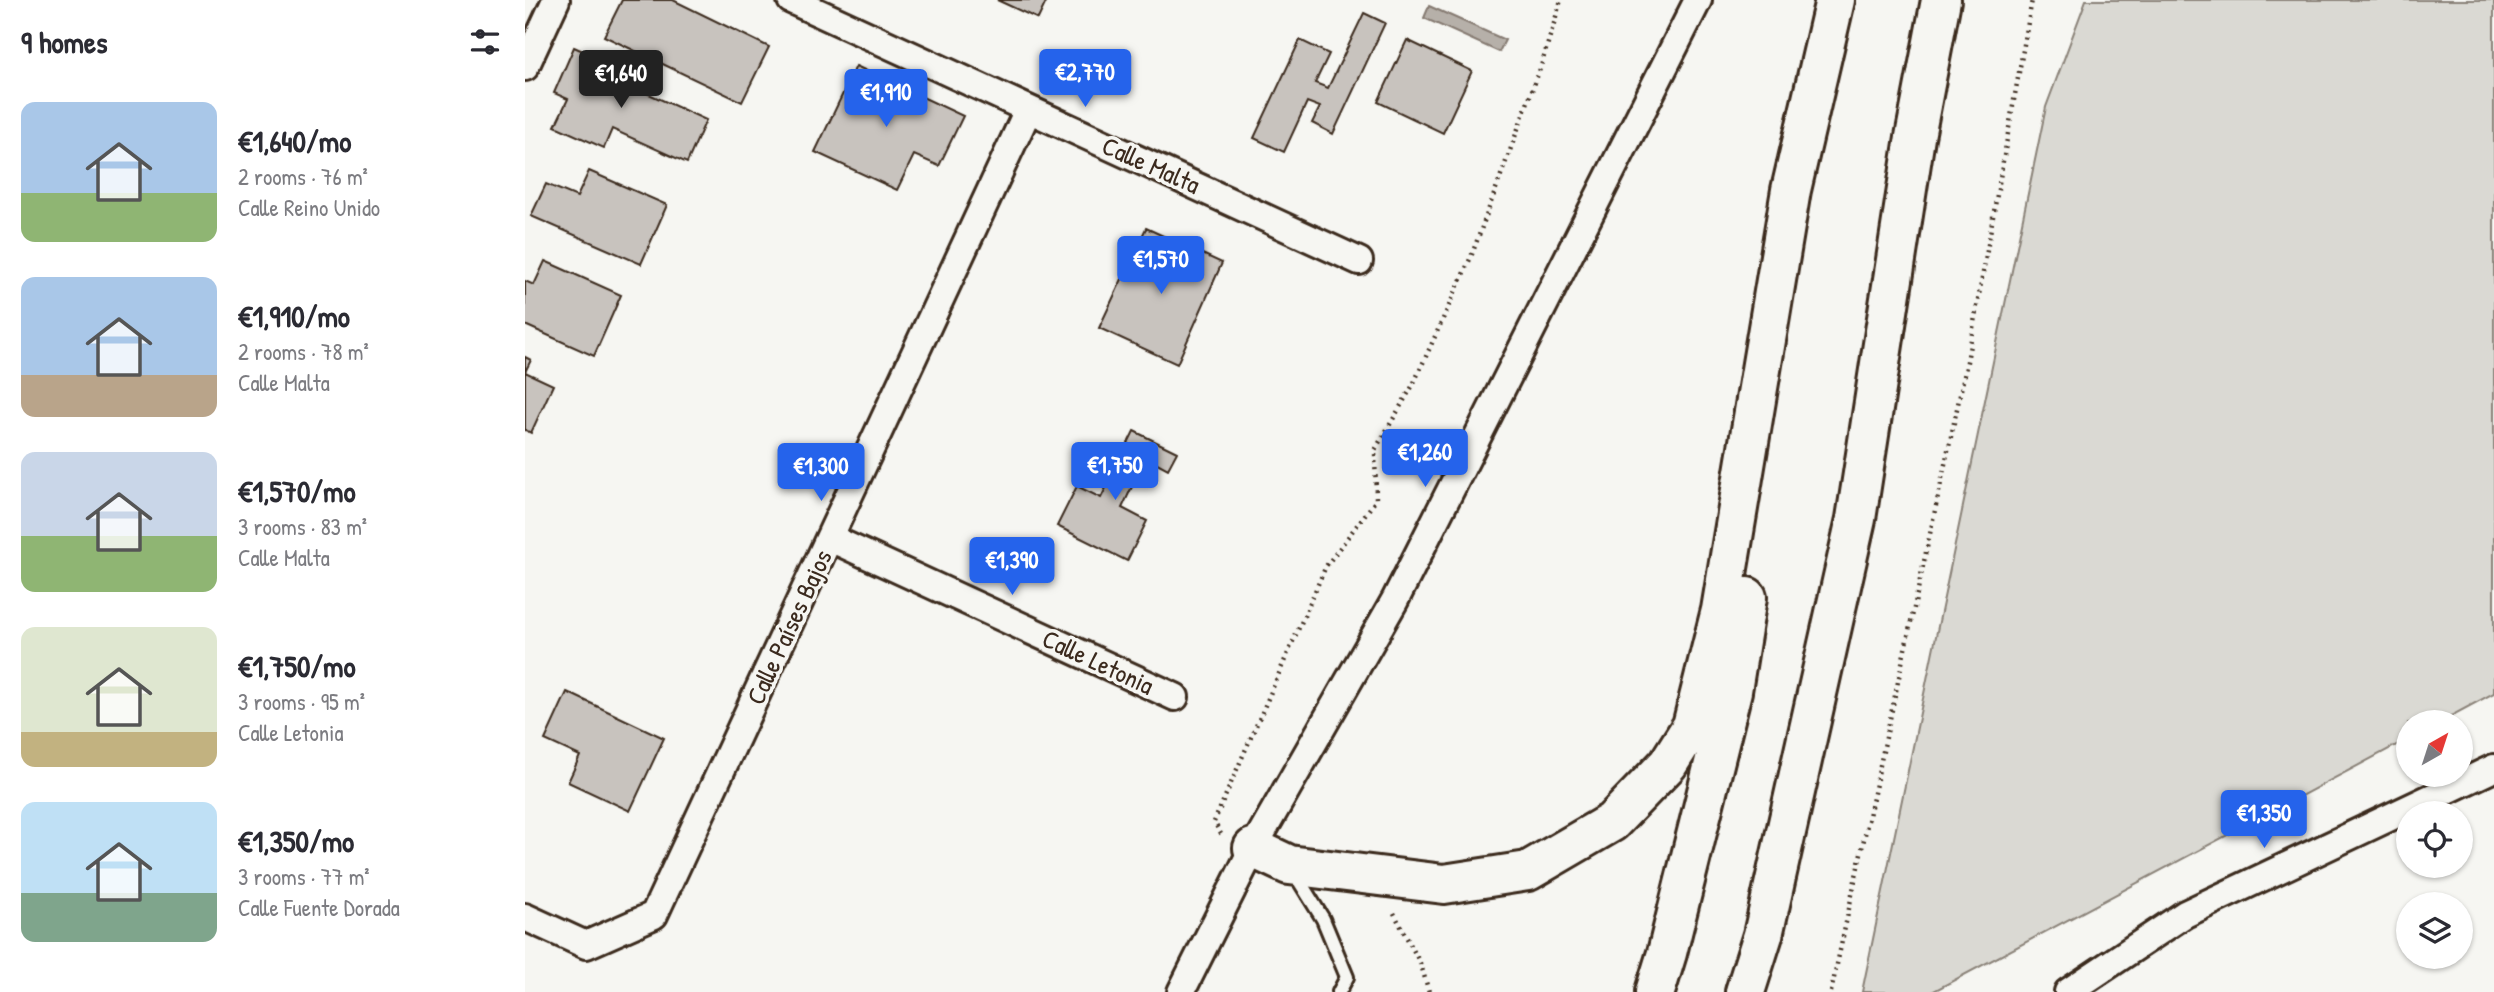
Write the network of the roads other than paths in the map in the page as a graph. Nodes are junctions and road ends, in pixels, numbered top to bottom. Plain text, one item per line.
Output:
1 (557, 0) edge
2 (791, 0) edge
3 (1698, 0) edge
4 (1835, 0) edge
5 (1841, 0) edge
6 (1941, 0) edge
7 (525, 67) edge
8 (1028, 110) junction
9 (1359, 261) dead end
10 (830, 538) junction
11 (1175, 697) dead end
12 (2494, 768) edge
13 (1253, 848) junction
14 (1289, 865) junction
15 (525, 917) edge
16 (1181, 992) edge
17 (1339, 992) edge
18 (1655, 992) edge
19 (1745, 992) edge
20 (2067, 992) edge

1 - 7 street
2 - 8 street, Calle Malta
3 - 13 street
4 - 14 highway
5 - 18 highway
6 - 19 highway
8 - 9 street, Calle Malta
8 - 10 street, Calle Países Bajos
10 - 11 street, Calle Letonia
10 - 15 street, Calle Países Bajos
12 - 20 street
13 - 14 highway
13 - 16 street
14 - 17 lane

